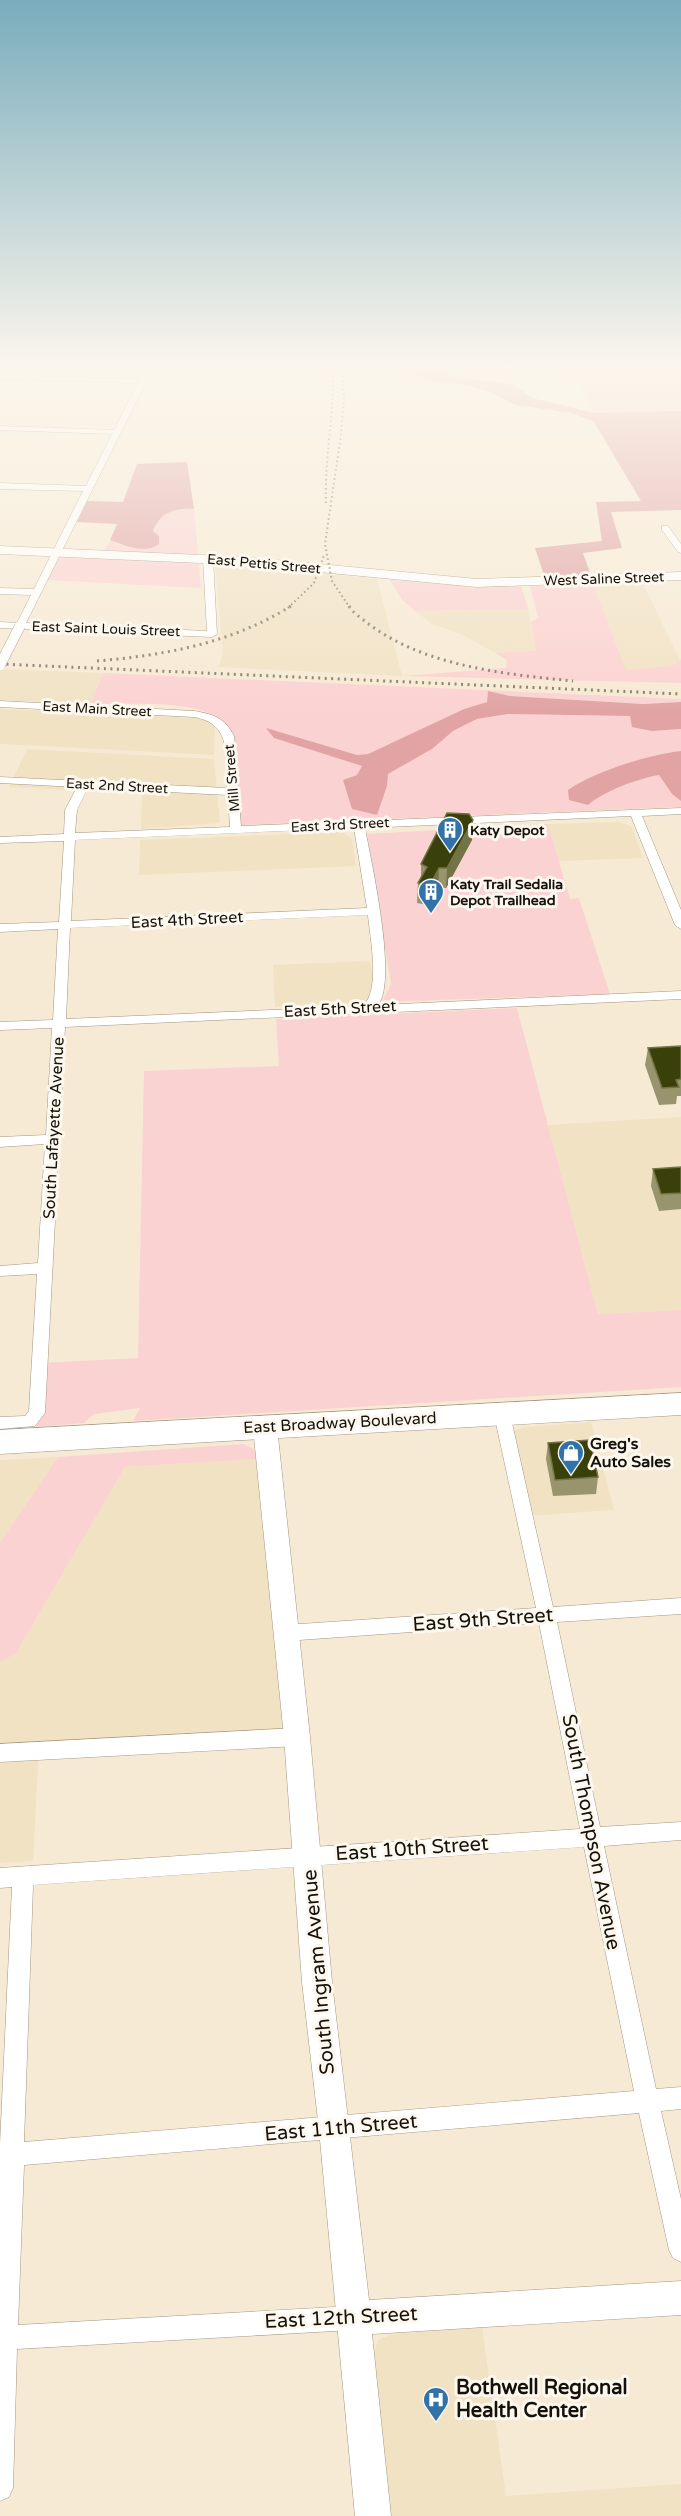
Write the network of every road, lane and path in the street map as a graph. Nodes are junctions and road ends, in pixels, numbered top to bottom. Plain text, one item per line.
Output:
1 (93, 479) edge
2 (0, 486) edge
3 (88, 489) junction
4 (665, 528) dead end
5 (0, 550) edge
6 (681, 550) edge
7 (58, 553) junction
8 (208, 559) junction
9 (681, 576) edge
10 (527, 582) joint
11 (0, 591) edge
12 (38, 592) junction
13 (0, 625) edge
14 (20, 626) junction
15 (0, 665) edge
16 (0, 704) edge
17 (194, 714) joint
18 (0, 780) edge
19 (84, 785) junction
20 (234, 792) junction
21 (681, 811) edge
22 (635, 813) junction
23 (359, 824) junction
24 (236, 830) junction
25 (69, 838) junction
26 (0, 840) edge
27 (675, 898) edge
28 (374, 911) junction
29 (63, 925) junction
30 (681, 925) edge
31 (0, 928) edge
32 (681, 994) edge
33 (368, 1008) junction
34 (58, 1023) junction
35 (0, 1026) edge
36 (53, 1139) junction
37 (0, 1142) edge
38 (47, 1268) junction
39 (0, 1271) edge
40 (681, 1404) edge
41 (502, 1414) junction
42 (0, 1423) edge
43 (264, 1427) junction
44 (0, 1442) edge
45 (681, 1606) edge
46 (546, 1616) junction
47 (285, 1633) junction
48 (297, 1737) junction
49 (0, 1753) edge
50 (681, 1831) edge
51 (592, 1837) junction
52 (308, 1857) junction
53 (23, 1876) junction
54 (0, 1878) edge
55 (681, 2098) edge
56 (647, 2100) junction
57 (335, 2129) junction
58 (6, 2154) edge
59 (681, 2250) edge
60 (681, 2298) edge
61 (353, 2318) junction
62 (3, 2338) edge
63 (0, 2488) edge
64 (373, 2516) edge

1 - 3 street
2 - 3 street
3 - 7 street
4 - 6 street
5 - 7 street, East Pettis Street
7 - 8 street, East Pettis Street
7 - 12 street
8 - 10 street, East Pettis Street
8 - 14 street, East Saint Louis Street
9 - 10 street, West Saline Street
11 - 12 street
12 - 14 street
13 - 14 street, East Saint Louis Street
14 - 15 street, bridge
16 - 17 street, East Main Street
17 - 20 street, Mill Street
18 - 19 street, East 2nd Street
19 - 20 street, East 2nd Street
19 - 25 street, South Lafayette Avenue
20 - 24 street, Mill Street
21 - 22 street, East 3rd Street
22 - 23 street, East 3rd Street
22 - 27 street
23 - 24 street, East 3rd Street
23 - 28 street
24 - 25 street, East 3rd Street
25 - 26 street, East 3rd Street
25 - 29 street, South Lafayette Avenue
27 - 30 street
28 - 29 street, East 4th Street
28 - 33 street
29 - 31 street, East 4th Street
29 - 34 street, South Lafayette Avenue
32 - 33 street, East 5th Street
33 - 34 street, East 5th Street
34 - 35 street, East 5th Street
34 - 36 street, South Lafayette Avenue
36 - 37 street
36 - 38 street, South Lafayette Avenue
38 - 39 street
38 - 42 street, South Lafayette Avenue
40 - 41 highway, East Broadway Boulevard
41 - 43 highway, East Broadway Boulevard
41 - 46 street, South Thompson Avenue
43 - 44 highway, East Broadway Boulevard
43 - 47 street, South Ingram Avenue
45 - 46 street, East 9th Street
46 - 47 street, East 9th Street
46 - 51 street, South Thompson Avenue
47 - 48 street, South Ingram Avenue
48 - 49 street
48 - 52 street, South Ingram Avenue
50 - 51 street, East 10th Street
51 - 52 street, East 10th Street
51 - 56 street, South Thompson Avenue
52 - 53 street, East 10th Street
52 - 57 street, South Ingram Avenue
53 - 54 street, East 10th Street
53 - 58 street
55 - 56 street, East 11th Street
56 - 57 street, East 11th Street
56 - 59 street, South Thompson Avenue
57 - 58 street, East 11th Street
57 - 61 street, South Ingram Avenue
58 - 62 street
60 - 61 street, East 12th Street
61 - 62 street, East 12th Street
61 - 64 street, South Ingram Avenue
62 - 63 street

